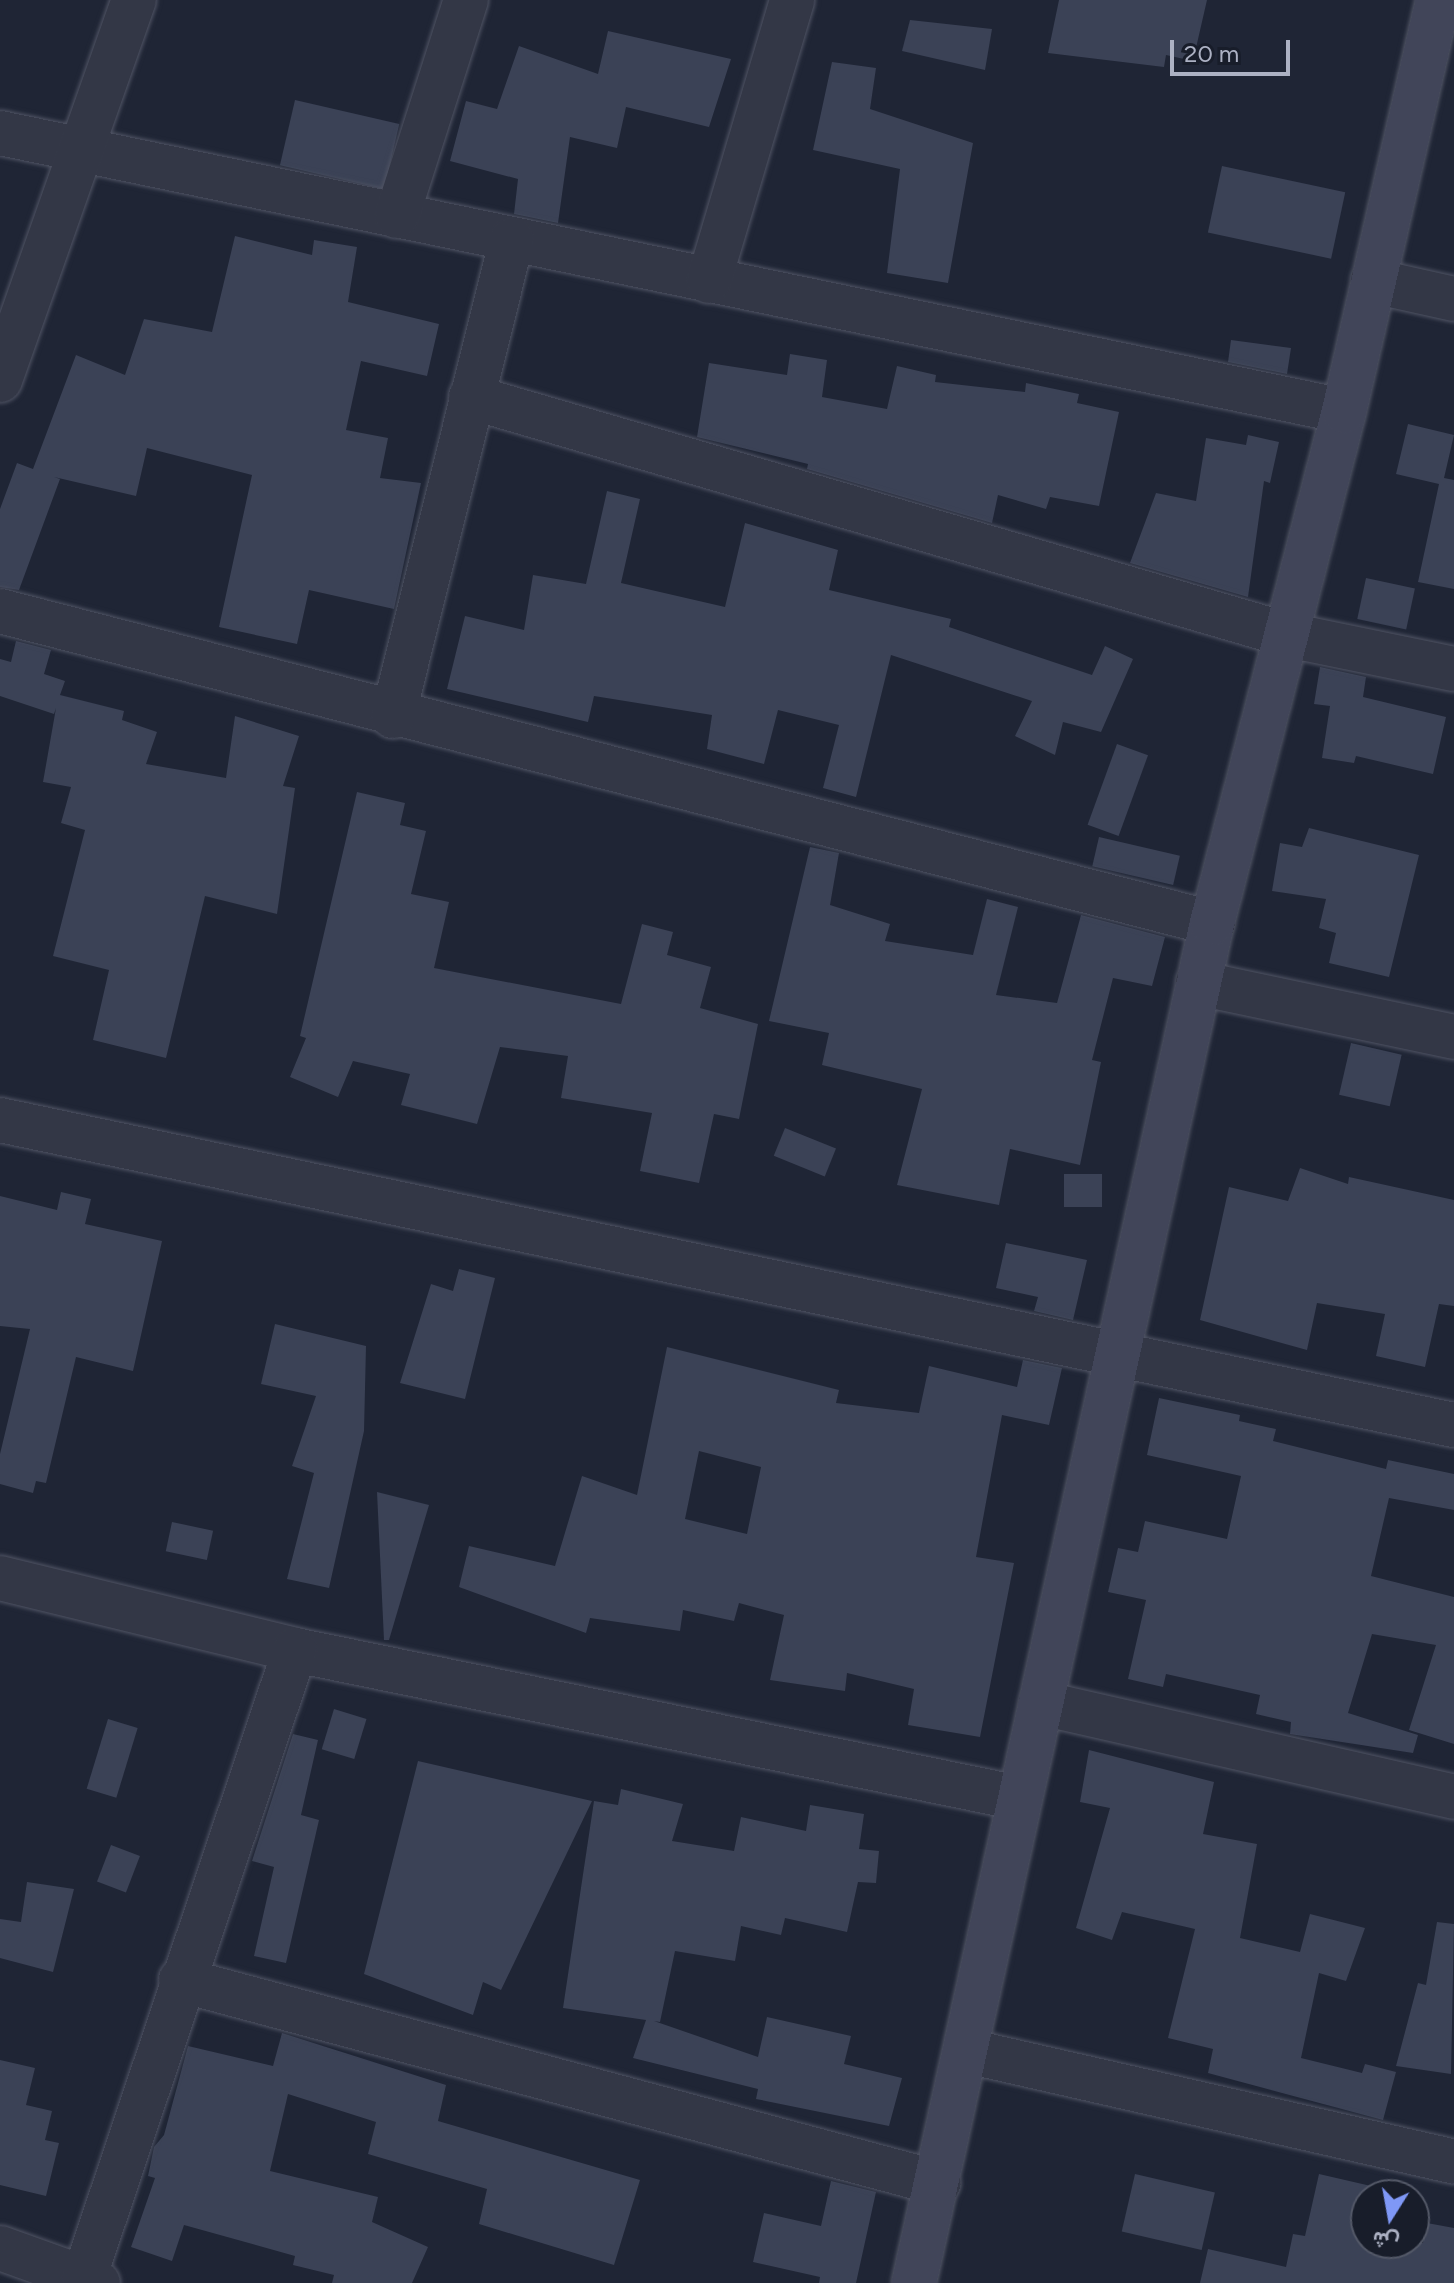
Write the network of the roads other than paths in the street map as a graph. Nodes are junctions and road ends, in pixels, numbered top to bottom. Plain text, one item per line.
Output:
1 (134, 0) edge
2 (466, 0) edge
3 (792, 0) edge
4 (1438, 0) edge
5 (0, 133) edge
6 (80, 150) junction
7 (397, 216) junction
8 (512, 240) junction
9 (709, 281) junction
10 (1373, 281) junction
11 (1454, 299) edge
12 (0, 380) edge
13 (471, 397) junction
14 (1344, 411) junction
15 (0, 611) edge
16 (1288, 635) junction
17 (1454, 669) edge
18 (393, 716) junction
19 (1212, 923) junction
20 (1198, 983) junction
21 (1454, 1037) edge
22 (0, 1120) edge
23 (1118, 1359) junction
24 (1454, 1425) edge
25 (1, 1583) edge
26 (295, 1650) junction
27 (1041, 1703) junction
28 (1454, 1797) edge
29 (1019, 1798) junction
30 (181, 1980) junction
31 (967, 2051) junction
32 (1454, 2162) edge
33 (938, 2183) junction
34 (0, 2248) edge
35 (91, 2280) edge
36 (914, 2283) edge

1 - 6 street
2 - 7 street
3 - 9 street
4 - 10 street
5 - 6 street
6 - 7 street
6 - 12 street
7 - 8 street
8 - 9 street
8 - 13 street
9 - 14 street
10 - 11 street
10 - 14 street
13 - 16 street
13 - 18 street
14 - 16 street
15 - 18 street
16 - 17 street
16 - 19 street
18 - 19 street
19 - 20 street
20 - 21 street
20 - 23 street
22 - 23 street
23 - 24 street
23 - 27 street
25 - 26 street
26 - 29 street
26 - 30 street
27 - 28 street
27 - 29 street
29 - 31 street
30 - 33 street
30 - 35 street
31 - 32 street
31 - 33 street
33 - 36 street
34 - 35 street

